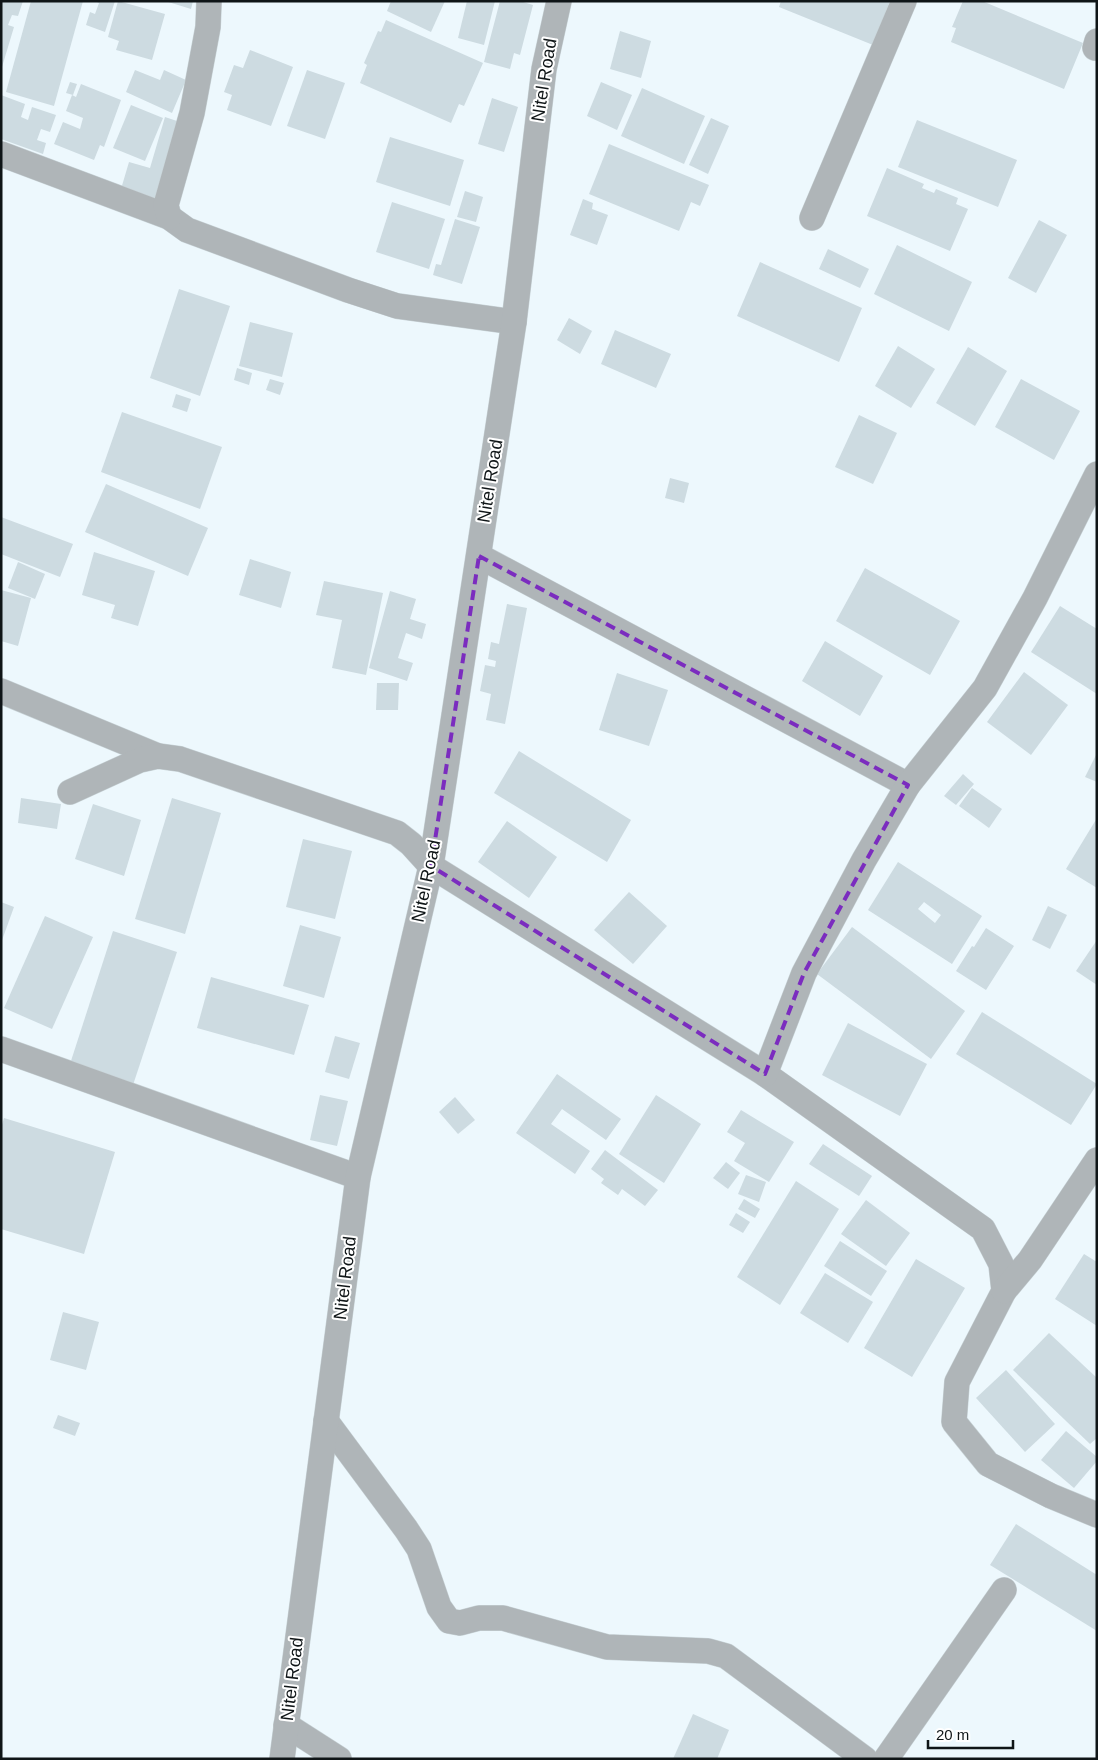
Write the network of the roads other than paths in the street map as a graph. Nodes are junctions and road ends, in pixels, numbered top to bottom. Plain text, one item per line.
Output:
1 (210, 1) edge
2 (558, 1) edge
3 (904, 1) edge
4 (1, 154) edge
5 (169, 217) junction
6 (812, 218) dead end
7 (514, 322) junction
8 (1096, 476) edge
9 (479, 556) junction
10 (1, 691) edge
11 (158, 756) junction
12 (908, 784) junction
13 (70, 792) dead end
14 (431, 866) junction
15 (1, 1050) edge
16 (765, 1074) junction
17 (1097, 1160) edge
18 (358, 1176) junction
19 (1004, 1291) junction
20 (326, 1421) junction
21 (1097, 1515) edge
22 (1004, 1590) dead end
23 (286, 1725) junction
24 (282, 1759) edge
25 (339, 1759) edge
26 (865, 1759) edge
27 (886, 1759) edge

1 - 5 street
2 - 7 street, Nitel Road
3 - 6 street
4 - 5 street
5 - 7 street
7 - 9 street, Nitel Road
8 - 12 street
9 - 12 street
9 - 14 street, Nitel Road
10 - 11 street
11 - 13 street
11 - 14 street
12 - 16 street
14 - 16 street
14 - 18 street, Nitel Road
15 - 18 street
16 - 19 street
17 - 19 street
18 - 20 street, Nitel Road
19 - 21 street
20 - 23 street, Nitel Road
20 - 26 street
22 - 27 street
23 - 24 street, Nitel Road
23 - 25 street

